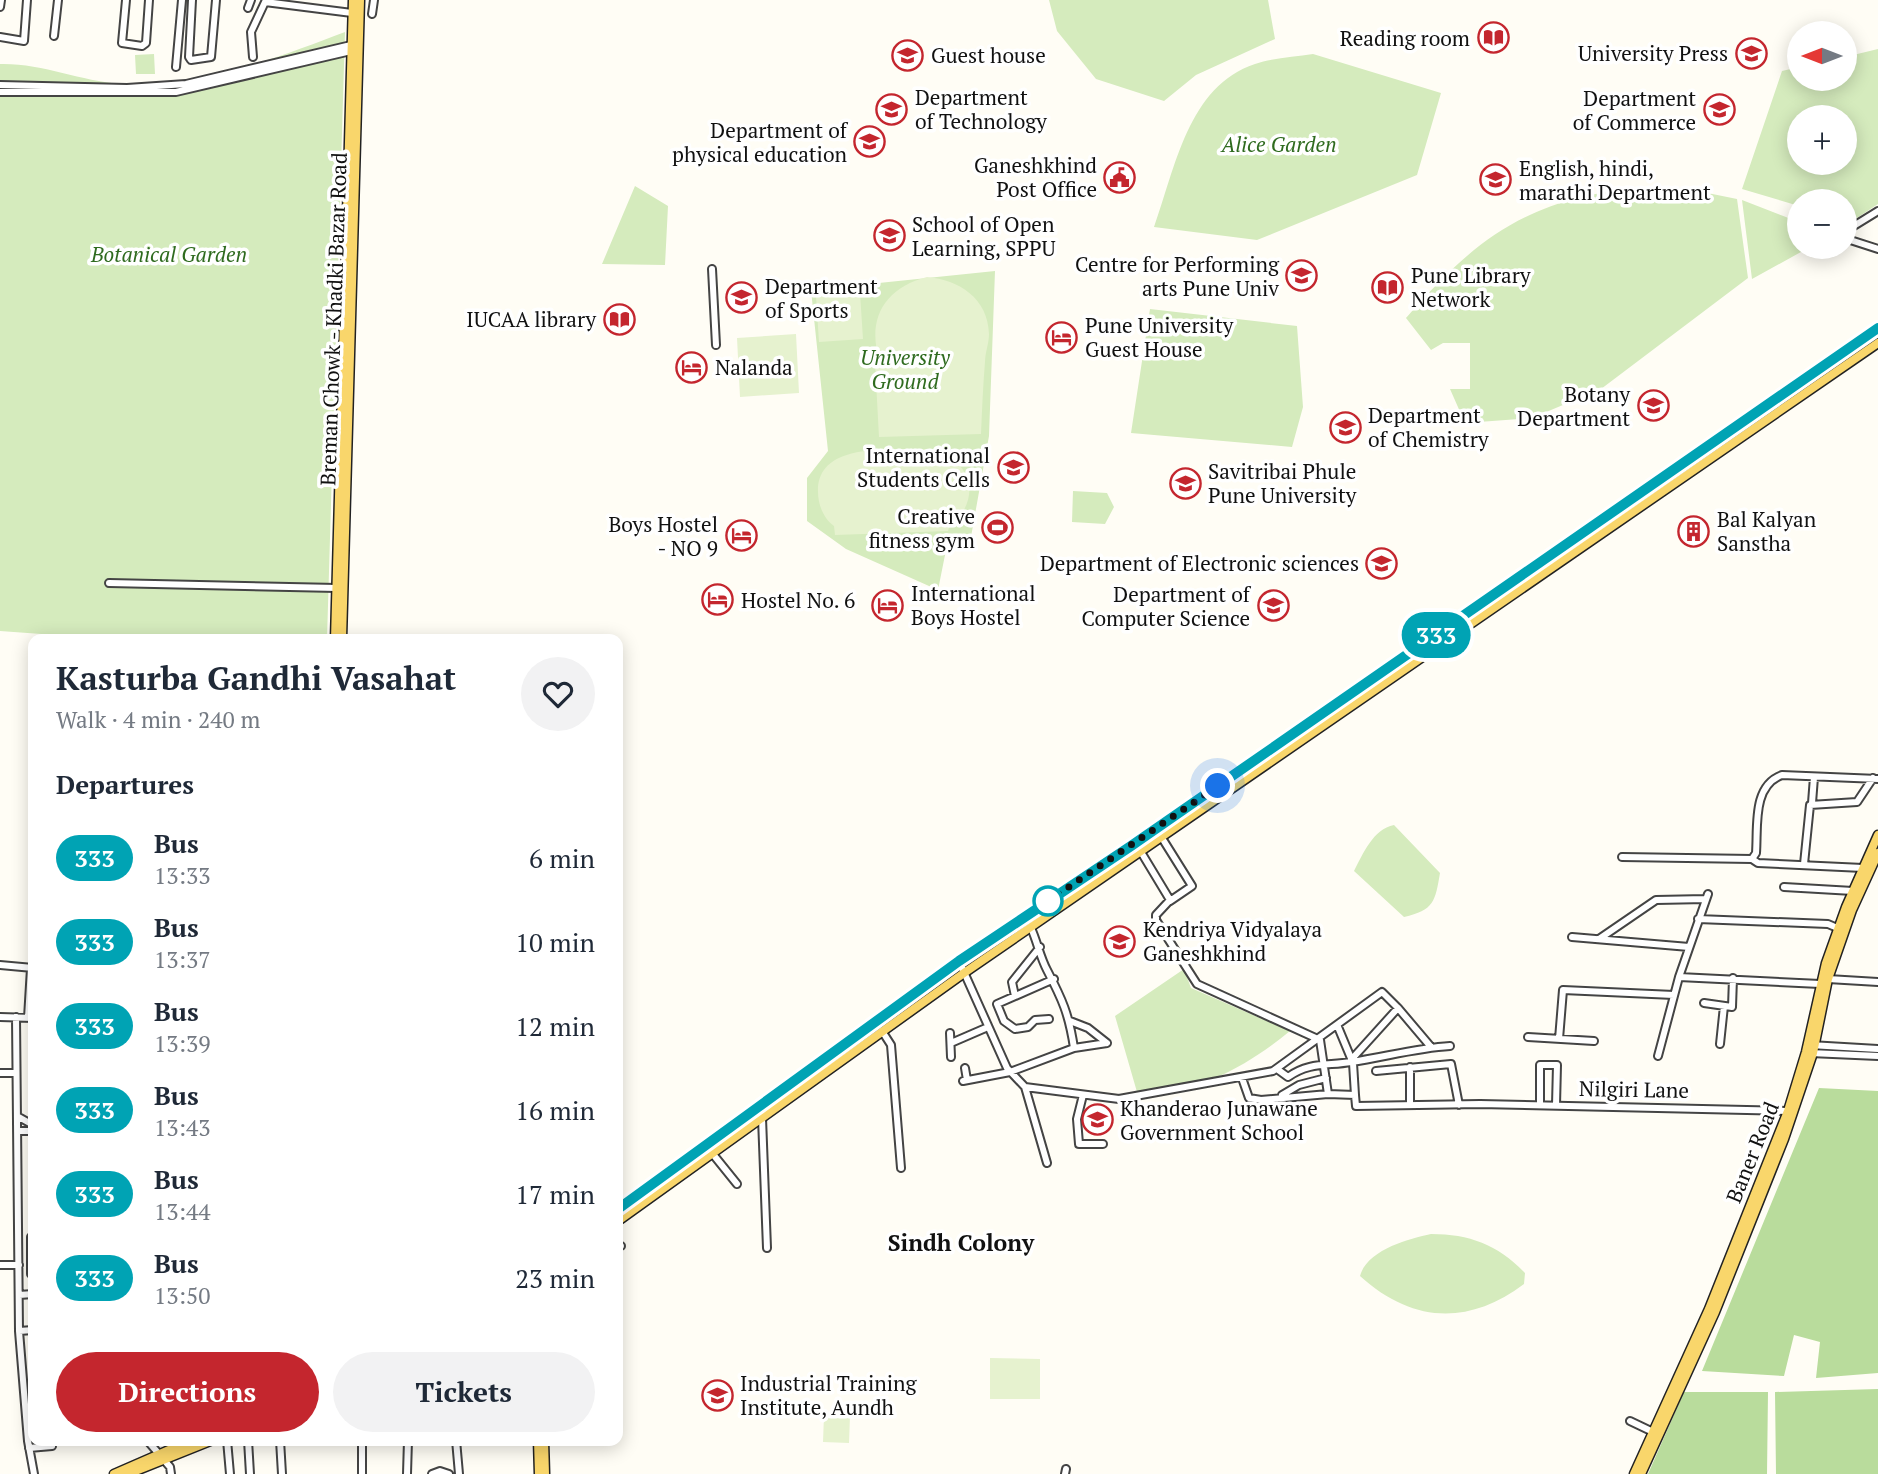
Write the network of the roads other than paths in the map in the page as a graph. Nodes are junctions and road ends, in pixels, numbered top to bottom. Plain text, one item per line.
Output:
1 (1, 0) edge
2 (27, 0) edge
3 (58, 0) edge
4 (126, 0) edge
5 (149, 0) edge
6 (182, 0) edge
7 (192, 0) edge
8 (216, 0) edge
9 (251, 0) edge
10 (353, 0) edge
11 (360, 0) edge
12 (374, 0) edge
13 (0, 7) edge
14 (248, 8) dead end
15 (355, 13) junction
16 (372, 15) dead end
17 (54, 36) dead end
18 (0, 37) edge
19 (351, 48) junction
20 (323, 56) junction
21 (253, 57) dead end
22 (176, 67) dead end
23 (0, 85) edge
24 (0, 92) edge
25 (1878, 211) edge
26 (1857, 224) edge
27 (1857, 242) edge
28 (1878, 248) edge
29 (712, 269) dead end
30 (347, 292) junction
31 (1878, 328) edge
32 (1878, 343) edge
33 (716, 345) dead end
34 (109, 583) dead end
35 (337, 588) junction
36 (335, 634) edge
37 (342, 634) edge
38 (1814, 777) junction
39 (1875, 778) edge
40 (1812, 803) junction
41 (1878, 835) edge
42 (1162, 838) junction
43 (1141, 852) junction
44 (1878, 853) edge
45 (1622, 857) dead end
46 (1752, 859) junction
47 (1804, 864) junction
48 (1863, 868) junction
49 (1784, 887) dead end
50 (1853, 891) junction
51 (1170, 901) junction
52 (1698, 919) junction
53 (1031, 928) junction
54 (1841, 929) junction
55 (1572, 937) dead end
56 (1599, 939) junction
57 (1040, 947) junction
58 (1689, 947) junction
59 (959, 961) junction
60 (0, 965) edge
61 (28, 968) edge
62 (964, 972) junction
63 (1679, 977) junction
64 (1733, 978) junction
65 (1054, 979) junction
66 (1824, 982) junction
67 (1878, 982) edge
68 (1674, 995) junction
69 (1015, 996) junction
70 (1704, 1003) dead end
71 (1724, 1006) junction
72 (1398, 1008) junction
73 (0, 1017) edge
74 (16, 1017) junction
75 (28, 1018) edge
76 (1049, 1019) dead end
77 (1070, 1021) junction
78 (988, 1027) junction
79 (1338, 1027) junction
80 (882, 1031) junction
81 (950, 1032) dead end
82 (1528, 1037) dead end
83 (1559, 1039) junction
84 (1320, 1040) junction
85 (1594, 1041) dead end
86 (951, 1043) junction
87 (1720, 1044) dead end
88 (1450, 1046) dead end
89 (1431, 1047) junction
90 (1074, 1048) junction
91 (1810, 1049) junction
92 (1878, 1049) edge
93 (1658, 1056) dead end
94 (1878, 1056) edge
95 (951, 1057) dead end
96 (1352, 1061) junction
97 (1324, 1063) junction
98 (1410, 1067) junction
99 (965, 1068) dead end
100 (1277, 1069) junction
101 (1376, 1070) dead end
102 (1010, 1072) junction
103 (0, 1073) edge
104 (16, 1073) junction
105 (1242, 1078) junction
106 (1326, 1078) junction
107 (1025, 1087) junction
108 (1328, 1094) junction
109 (1083, 1095) junction
110 (1355, 1095) junction
111 (1278, 1098) junction
112 (1410, 1105) junction
113 (1459, 1105) junction
114 (1540, 1105) junction
115 (1556, 1105) junction
116 (1788, 1111) junction
117 (17, 1116) junction
118 (762, 1118) junction
119 (28, 1122) edge
120 (17, 1130) junction
121 (28, 1131) edge
122 (1103, 1144) dead end
123 (712, 1153) junction
124 (1047, 1163) dead end
125 (901, 1168) dead end
126 (737, 1184) dead end
127 (623, 1205) edge
128 (623, 1217) edge
129 (18, 1237) junction
130 (28, 1237) edge
131 (766, 1248) dead end
132 (0, 1265) edge
133 (19, 1265) junction
134 (19, 1273) junction
135 (28, 1273) edge
136 (28, 1294) edge
137 (19, 1295) junction
138 (1717, 1297) junction
139 (28, 1330) edge
140 (19, 1331) junction
141 (28, 1399) edge
142 (1630, 1421) dead end
143 (1651, 1431) junction
144 (52, 1446) dead end
145 (152, 1446) edge
146 (181, 1446) edge
147 (195, 1446) edge
148 (228, 1446) edge
149 (248, 1446) edge
150 (280, 1446) edge
151 (362, 1446) edge
152 (408, 1446) edge
153 (457, 1446) edge
154 (538, 1446) edge
155 (544, 1446) edge
156 (29, 1448) joint
157 (162, 1457) junction
158 (34, 1474) edge
159 (114, 1474) edge
160 (128, 1474) edge
161 (172, 1474) edge
162 (230, 1474) edge
163 (250, 1474) edge
164 (282, 1474) edge
165 (362, 1474) edge
166 (407, 1474) edge
167 (432, 1474) edge
168 (449, 1474) edge
169 (459, 1474) edge
170 (539, 1474) edge
171 (545, 1474) edge
172 (1634, 1474) edge
173 (1641, 1474) edge

1 - 13 street
2 - 18 street
3 - 17 street
4 - 5 street
6 - 22 street
7 - 8 street
9 - 14 street
10 - 15 main road, Breman Chowk - Khadki Bazar Road
11 - 15 main road, Breman Chowk - Khadki Bazar Road
12 - 16 street
15 - 19 main road, Breman Chowk - Khadki Bazar Road
15 - 21 street
15 - 30 main road, Breman Chowk - Khadki Bazar Road
19 - 20 street
19 - 30 main road, Breman Chowk - Khadki Bazar Road
20 - 23 street
20 - 24 street
25 - 26 street
27 - 28 street
29 - 33 street
30 - 35 main road, Breman Chowk - Khadki Bazar Road
30 - 37 main road, Breman Chowk - Khadki Bazar Road
31 - 59 main road
32 - 42 main road
34 - 35 street
35 - 36 main road, Breman Chowk - Khadki Bazar Road
38 - 39 street
38 - 40 street
38 - 46 street
39 - 40 street
40 - 47 street
41 - 48 main road, Baner Road
42 - 43 main road
42 - 51 street
43 - 51 street
43 - 53 main road
44 - 54 main road, Baner Road
45 - 46 street
46 - 47 street
47 - 48 street
48 - 50 main road, Baner Road
49 - 50 street
50 - 54 main road, Baner Road
51 - 84 street
52 - 54 street
52 - 56 street
52 - 58 street
53 - 57 street
53 - 62 main road
54 - 66 main road, Baner Road
55 - 56 street
56 - 58 street
57 - 65 street
57 - 69 street
58 - 63 street
59 - 62 street
59 - 127 main road
60 - 61 street
62 - 78 street
62 - 80 main road
63 - 64 street
63 - 68 street
64 - 66 street
64 - 71 street
65 - 69 street
65 - 77 street
66 - 67 street
66 - 91 main road, Baner Road
68 - 83 street
68 - 93 street
69 - 76 street
70 - 71 street
71 - 87 street
72 - 79 street
72 - 89 street
72 - 96 street
73 - 74 street
74 - 75 street
74 - 104 street
77 - 90 street
77 - 90 street
78 - 86 street
78 - 102 street
79 - 84 street
79 - 96 street
80 - 118 main road
80 - 125 street
81 - 86 street
82 - 83 street
83 - 85 street
84 - 97 street
84 - 100 street
86 - 95 street
88 - 89 street
89 - 96 street
90 - 102 street
91 - 92 street
91 - 94 street
91 - 116 main road, Baner Road
91 - 138 main road, Baner Road
96 - 97 street
96 - 110 street
97 - 100 street
97 - 106 street
98 - 101 street
98 - 112 street
98 - 113 street
99 - 102 street
100 - 105 street
102 - 107 street
103 - 104 street
104 - 117 street
105 - 109 street
105 - 111 street
106 - 108 street
106 - 111 street
107 - 109 street
107 - 124 street
108 - 110 street
108 - 111 street
109 - 122 street
110 - 112 street, Nilgiri Lane
112 - 113 street, Nilgiri Lane
113 - 114 street, Nilgiri Lane
114 - 115 street, Nilgiri Lane
114 - 115 street
115 - 116 street, Nilgiri Lane
116 - 138 main road, Baner Road
117 - 119 street
117 - 120 street
118 - 123 main road
118 - 131 street
120 - 121 street
120 - 129 street
123 - 126 street
123 - 128 main road
129 - 130 street
129 - 133 street
132 - 133 street
133 - 134 street
134 - 135 street
134 - 137 street
136 - 137 street
137 - 140 street
138 - 143 main road, Baner Road
138 - 173 main road, Baner Road
139 - 140 street
140 - 141 street
142 - 143 street
143 - 172 main road, Baner Road
144 - 156 street
145 - 157 street
146 - 157 main road
147 - 157 main road
148 - 162 street
149 - 163 street
150 - 164 street
151 - 165 street
152 - 166 street
153 - 169 street
154 - 170 main road
155 - 171 main road
156 - 158 street
157 - 159 main road
157 - 160 main road
157 - 161 street
167 - 168 street

